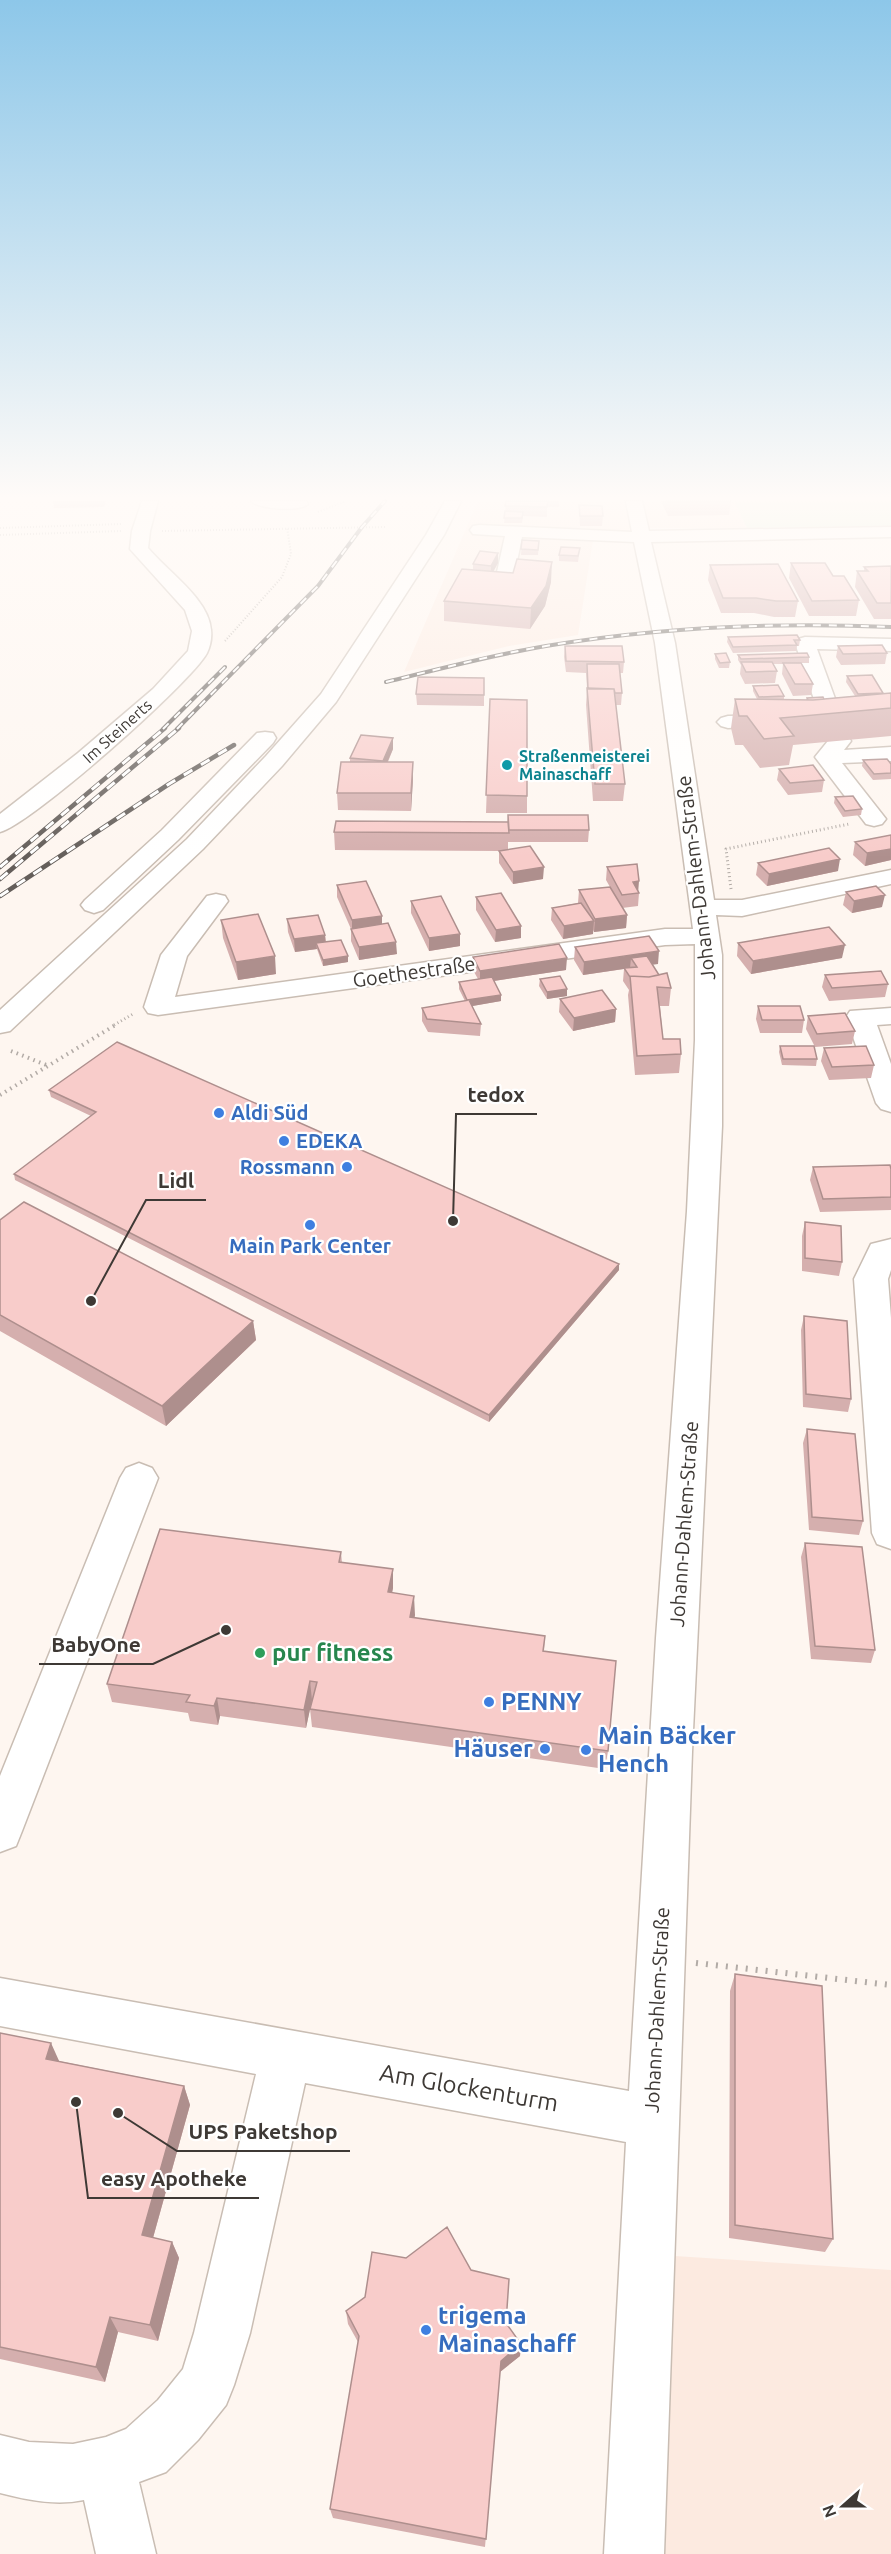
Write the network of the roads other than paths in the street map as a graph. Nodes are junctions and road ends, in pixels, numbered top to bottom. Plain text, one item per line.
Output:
1 (199, 620) edge
2 (355, 620) edge
3 (380, 620) edge
4 (660, 620) edge
5 (352, 625) dead end
6 (891, 645) edge
7 (856, 720) edge
8 (279, 722) dead end
9 (728, 722) dead end
10 (833, 736) junction
11 (891, 754) edge
12 (874, 819) road end
13 (0, 825) edge
14 (891, 877) edge
15 (216, 901) dead end
16 (701, 907) junction
17 (76, 922) dead end
18 (706, 936) junction
19 (891, 1016) edge
20 (0, 1025) edge
21 (891, 1103) edge
22 (886, 1251) edge
23 (139, 1478) dead end
24 (891, 1533) edge
25 (0, 1831) edge
26 (0, 2002) edge
27 (286, 2054) junction
28 (651, 2121) junction
29 (0, 2464) edge
30 (106, 2466) junction
31 (126, 2554) edge
32 (634, 2554) edge

1 - 13 main road, Im Steinerts
2 - 5 main road
3 - 20 main road
4 - 16 main road, Johann-Dahlem-Straße
6 - 10 main road
7 - 10 main road
8 - 17 main road
9 - 10 main road
10 - 11 main road
10 - 12 main road
14 - 16 main road
15 - 18 main road, Goethestraße
16 - 18 main road, Johann-Dahlem-Straße
18 - 28 main road, Johann-Dahlem-Straße
19 - 21 main road
22 - 24 main road
23 - 25 main road
26 - 27 main road, Am Glockenturm
27 - 28 main road, Am Glockenturm
27 - 30 main road
28 - 32 main road, Johann-Dahlem-Straße
29 - 30 main road
30 - 31 main road

